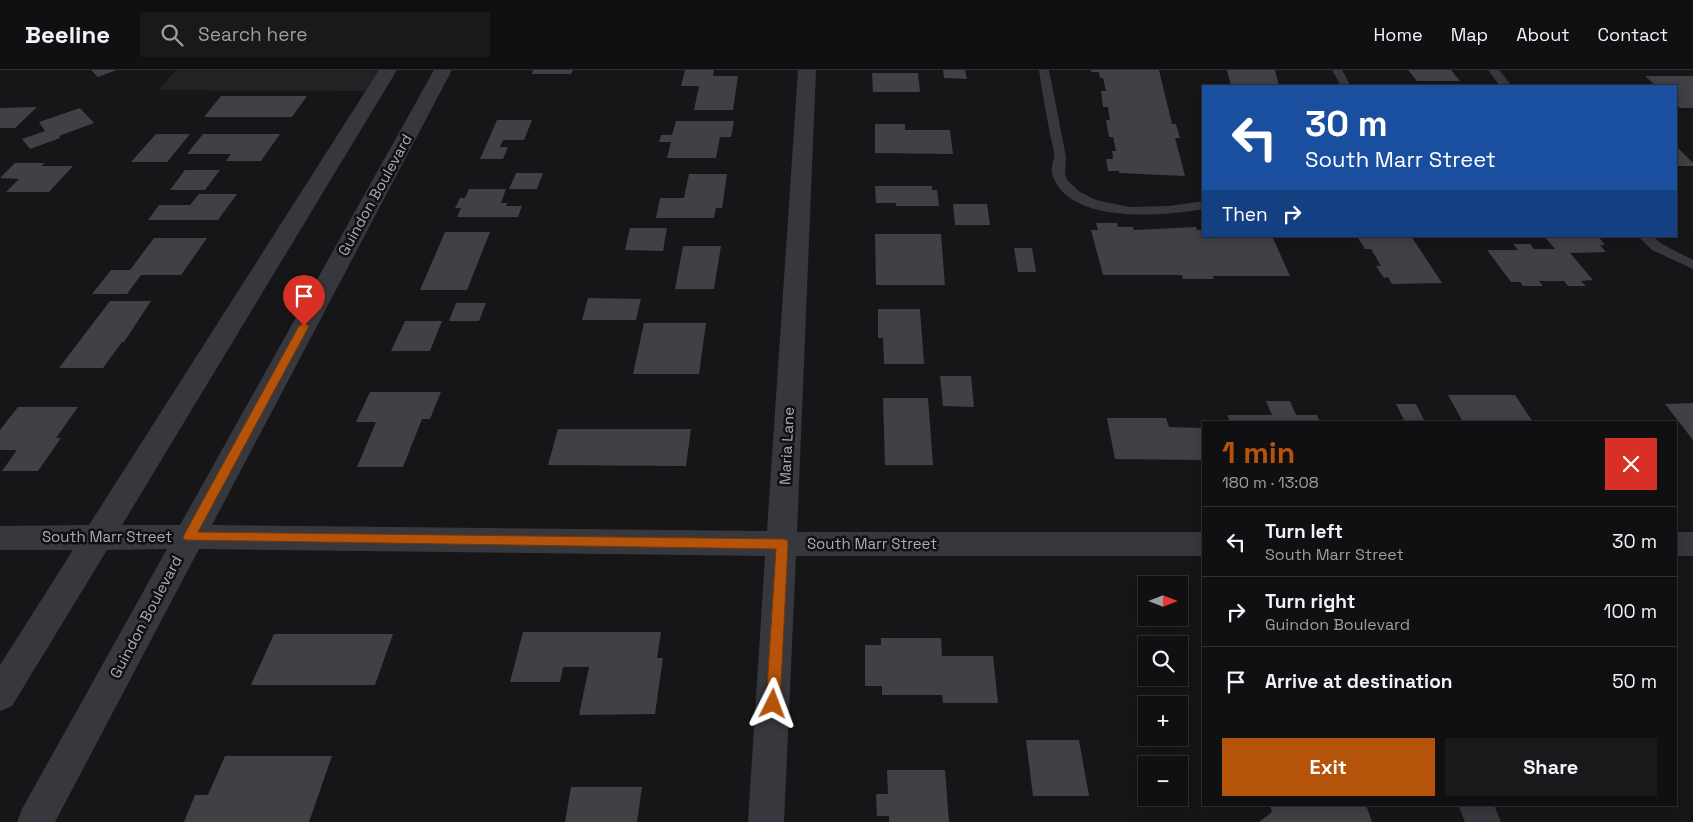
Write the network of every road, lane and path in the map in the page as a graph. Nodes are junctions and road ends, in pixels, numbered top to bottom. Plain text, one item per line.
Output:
1 (388, 70) edge
2 (443, 70) edge
3 (807, 70) edge
4 (1044, 70) edge
5 (1338, 70) edge
6 (1493, 70) edge
7 (1346, 85) edge
8 (1505, 85) edge
9 (1202, 205) edge
10 (1645, 237) edge
11 (1693, 265) edge
12 (98, 537) junction
13 (189, 537) junction
14 (0, 538) edge
15 (782, 544) junction
16 (1202, 544) edge
17 (1677, 544) edge
18 (1693, 544) edge
19 (0, 695) edge
20 (1476, 806) edge
21 (35, 822) edge
22 (766, 822) edge
23 (1483, 822) edge

1 - 12 street
2 - 13 street, Guindon Boulevard
3 - 15 street, Maria Lane
4 - 9 lane
5 - 7 lane
6 - 8 lane
10 - 11 lane
12 - 13 street, South Marr Street
12 - 14 street, South Marr Street
12 - 19 street
13 - 15 street, South Marr Street
13 - 21 street, Guindon Boulevard
15 - 16 street, South Marr Street
15 - 22 street, Maria Lane
17 - 18 street
20 - 23 street

